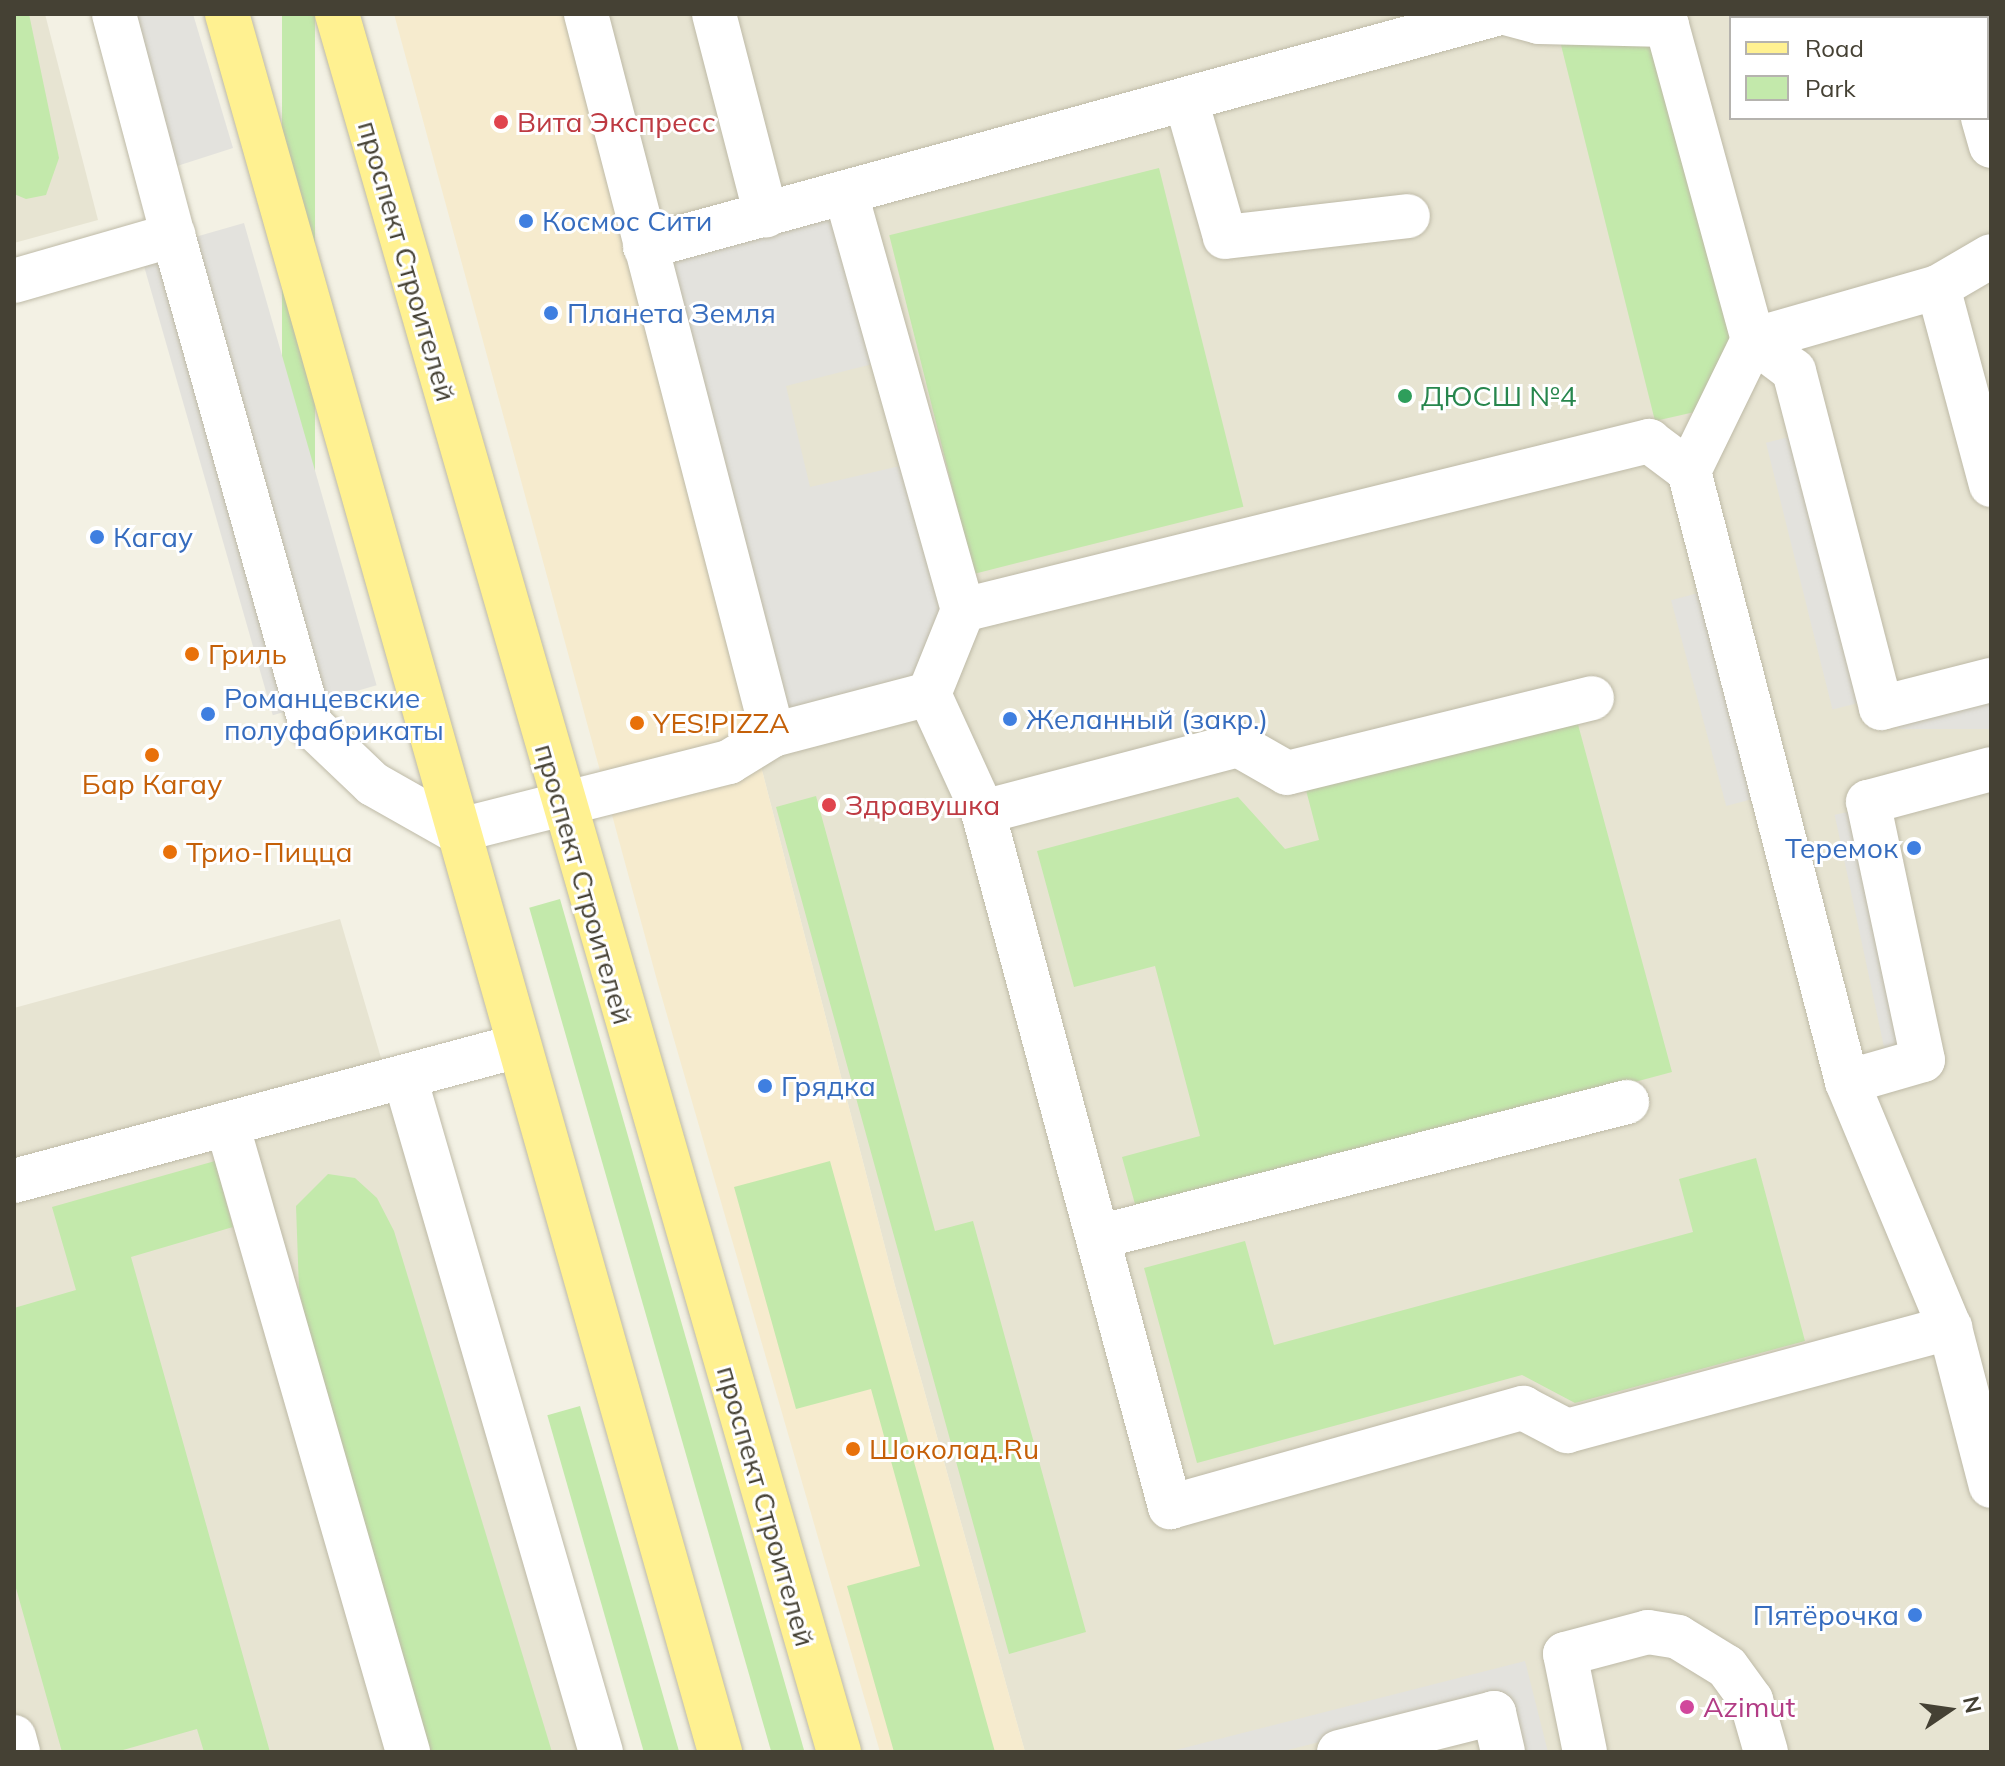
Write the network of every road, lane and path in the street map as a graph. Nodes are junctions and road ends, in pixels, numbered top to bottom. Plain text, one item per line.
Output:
1 (114, 14) edge
2 (227, 14) edge
3 (337, 14) edge
4 (586, 14) edge
5 (1496, 14) edge
6 (1509, 14) edge
7 (724, 16) edge
8 (1679, 18) edge
9 (1186, 100) junction
10 (1984, 120) edge
11 (1991, 146) edge
12 (846, 194) junction
13 (766, 215) junction
14 (1408, 216) dead end
15 (173, 235) junction
16 (645, 247) junction
17 (1991, 256) edge
18 (14, 281) edge
19 (1938, 287) junction
20 (1753, 340) junction
21 (1689, 471) junction
22 (1991, 485) edge
23 (963, 610) junction
24 (1991, 680) edge
25 (929, 694) junction
26 (1592, 698) dead end
27 (773, 735) junction
28 (1991, 769) edge
29 (561, 805) junction
30 (983, 812) junction
31 (456, 831) junction
32 (514, 1047) junction
33 (405, 1078) junction
34 (1847, 1082) junction
35 (1627, 1102) dead end
36 (227, 1124) junction
37 (14, 1181) edge
38 (1102, 1236) junction
39 (1950, 1328) junction
40 (1991, 1486) edge
41 (14, 1737) edge
42 (18, 1752) edge
43 (408, 1752) edge
44 (601, 1752) edge
45 (720, 1752) edge
46 (839, 1752) edge
47 (1339, 1752) edge
48 (1503, 1752) edge
49 (1585, 1752) edge
50 (1766, 1752) edge

1 - 15 lane
2 - 31 main road
3 - 29 main road, проспект Строителей
4 - 16 lane
5 - 9 lane
6 - 8 lane
7 - 13 lane
8 - 20 lane
9 - 12 lane
9 - 14 lane
10 - 11 lane
12 - 13 lane
12 - 23 lane
13 - 16 lane
15 - 18 lane
15 - 31 lane
16 - 27 lane
17 - 19 lane
19 - 20 lane
19 - 22 lane
20 - 21 lane
20 - 24 lane
21 - 23 lane
21 - 34 lane
23 - 25 lane
25 - 27 lane
25 - 30 lane
26 - 30 lane
27 - 29 lane
28 - 34 lane
29 - 31 lane
29 - 46 main road, проспект Строителей
30 - 38 lane
31 - 32 main road
32 - 33 lane
32 - 45 main road
33 - 36 lane
33 - 44 lane
34 - 39 lane
35 - 38 lane
36 - 37 lane
36 - 43 lane
38 - 39 lane
39 - 40 lane
41 - 42 lane
47 - 48 lane
49 - 50 lane

